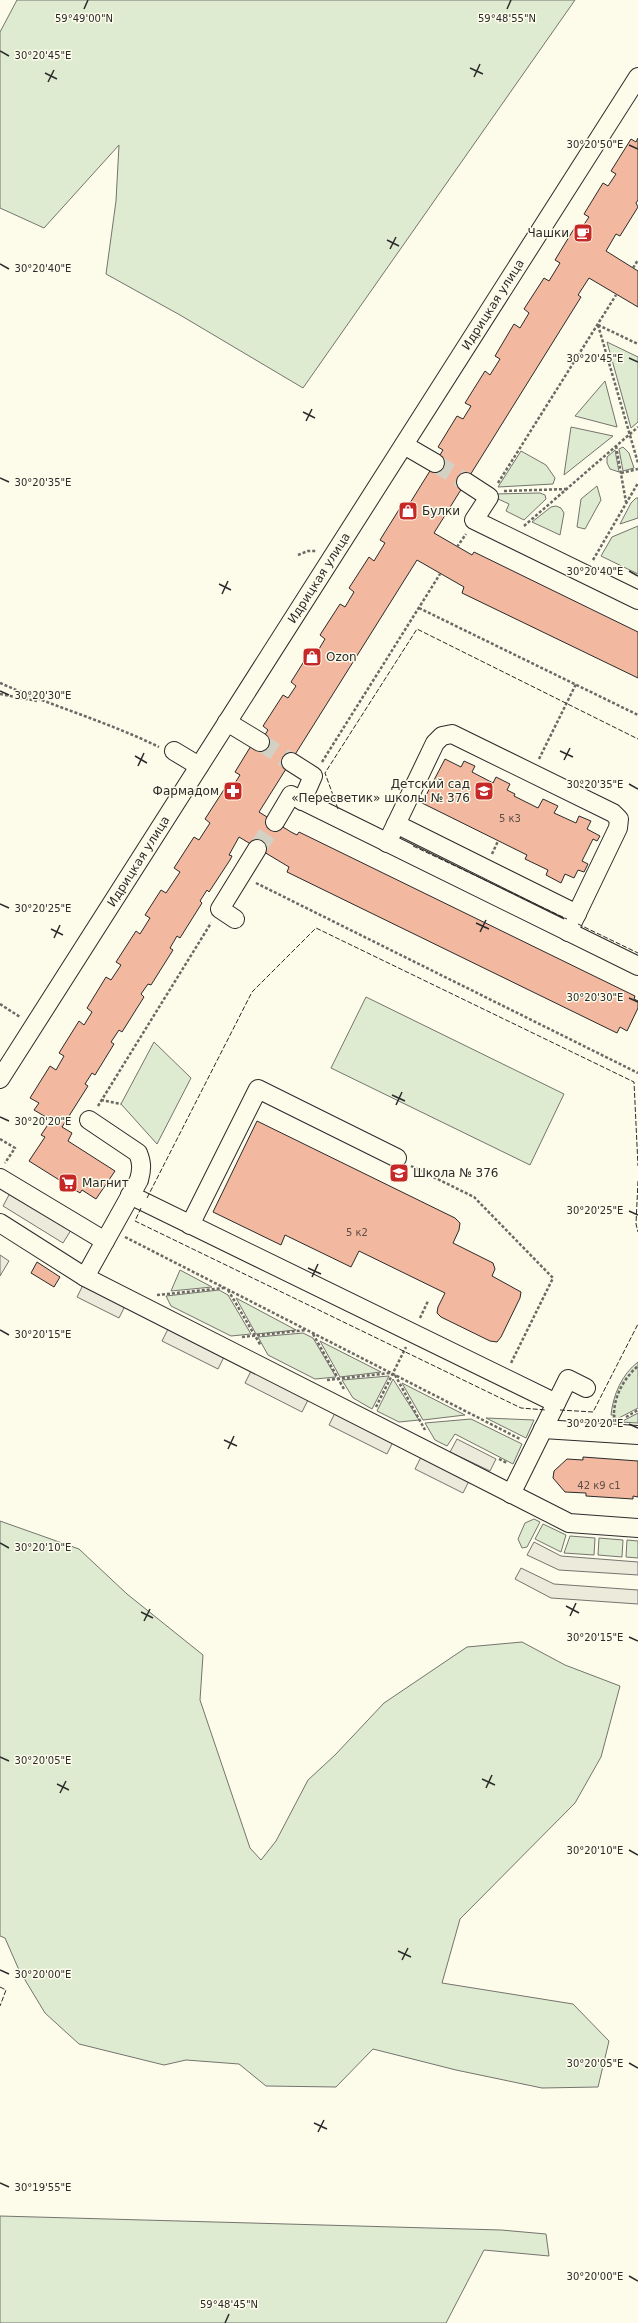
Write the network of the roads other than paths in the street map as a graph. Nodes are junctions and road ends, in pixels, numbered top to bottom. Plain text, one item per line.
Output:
1 (638, 77) edge
2 (404, 445) junction
3 (435, 463) tunnel mouth
4 (466, 482) tunnel mouth
5 (638, 600) edge
6 (227, 722) junction
7 (260, 742) tunnel mouth
8 (174, 751) road end
9 (291, 762) tunnel mouth
10 (199, 766) junction
11 (302, 801) junction
12 (275, 822) tunnel mouth
13 (396, 824) junction
14 (387, 843) junction
15 (258, 849) tunnel mouth
16 (577, 914) junction
17 (235, 919) dead end
18 (568, 932) junction
19 (638, 966) edge
20 (0, 1079) edge
21 (89, 1120) road end
22 (397, 1158) road end
23 (2, 1172) edge
24 (130, 1195) junction
25 (0, 1222) edge
26 (190, 1225) junction
27 (111, 1237) junction
28 (85, 1277) junction
29 (586, 1388) dead end
30 (556, 1403) junction
31 (544, 1429) junction
32 (638, 1435) edge
33 (511, 1494) junction
34 (638, 1528) edge

1 - 2 street, Идрицкая улица
2 - 3 street
2 - 6 street, Идрицкая улица
4 - 5 street
6 - 7 street
6 - 10 street, Идрицкая улица
8 - 10 street
9 - 11 street
10 - 20 street, Идрицкая улица
11 - 12 street
11 - 14 street
13 - 14 street
13 - 16 street
13 - 16 street
14 - 18 street
15 - 17 street
16 - 18 street
18 - 19 street
21 - 24 street
22 - 26 street
23 - 27 street
24 - 26 street
24 - 27 street
25 - 28 street
26 - 30 street
27 - 28 street
28 - 33 street
29 - 30 street
30 - 31 street
31 - 32 street
31 - 33 street
33 - 34 street

